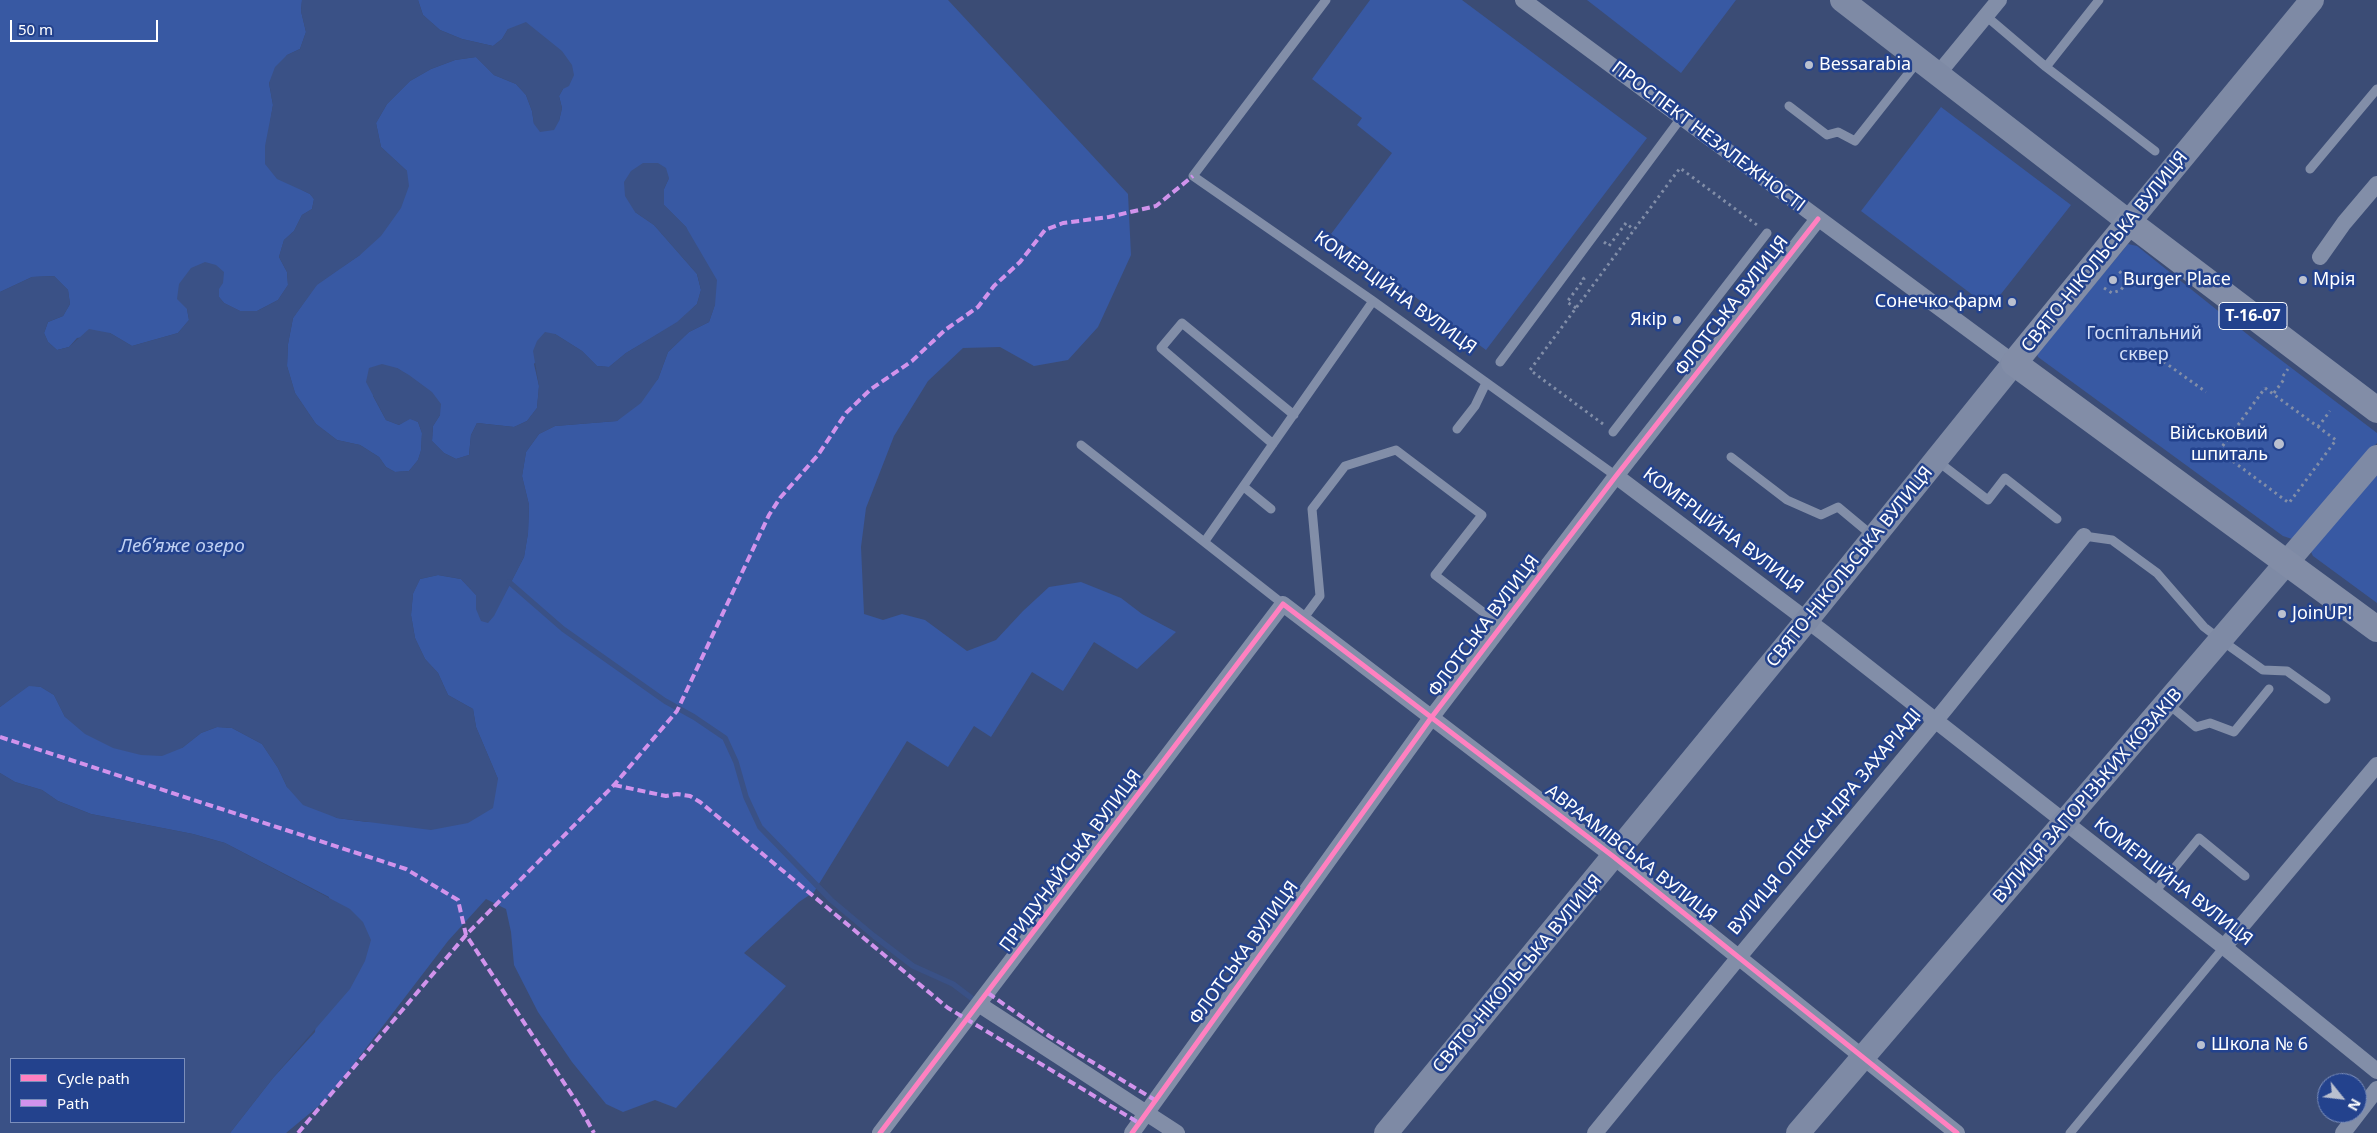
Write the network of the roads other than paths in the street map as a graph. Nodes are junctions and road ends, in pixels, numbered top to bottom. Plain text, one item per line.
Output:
1 (1326, 0) edge
2 (1523, 0) edge
3 (1842, 0) edge
4 (2099, 0) edge
5 (2312, 0) edge
6 (1997, 1) edge
7 (1986, 16) junction
8 (1919, 60) junction
9 (2046, 66) junction
10 (1938, 74) junction
11 (2377, 89) edge
12 (1789, 106) dead end
13 (1682, 118) junction
14 (2155, 151) dead end
15 (2310, 169) dead end
16 (2377, 184) edge
17 (1818, 219) junction
18 (2129, 222) junction
19 (1767, 233) road end
20 (2320, 258) dead end
21 (1373, 301) junction
22 (1500, 362) dead end
23 (2014, 363) junction
24 (1486, 383) junction
25 (2377, 410) edge
26 (1294, 415) junction
27 (1457, 429) dead end
28 (1613, 432) road end
29 (1273, 444) junction
30 (1081, 445) dead end
31 (1731, 457) dead end
32 (2377, 457) edge
33 (1936, 460) junction
34 (1616, 476) junction
35 (1244, 487) junction
36 (1271, 509) dead end
37 (2057, 519) dead end
38 (2084, 536) joint
39 (1874, 537) junction
40 (1205, 542) junction
41 (2287, 563) junction
42 (1283, 604) junction
43 (1303, 619) junction
44 (1807, 620) junction
45 (1501, 626) junction
46 (2377, 629) edge
47 (2221, 640) junction
48 (2269, 689) dead end
49 (2326, 699) dead end
50 (2167, 703) junction
51 (1431, 718) junction
52 (1935, 721) junction
53 (2377, 765) edge
54 (2065, 822) junction
55 (1614, 857) junction
56 (2245, 876) dead end
57 (2154, 893) junction
58 (2224, 947) junction
59 (1738, 957) junction
60 (980, 1005) junction
61 (1864, 1058) junction
62 (2377, 1071) edge
63 (2377, 1089) edge
64 (1146, 1112) junction
65 (880, 1133) edge
66 (1132, 1133) edge
67 (1177, 1133) edge
68 (1386, 1133) edge
69 (1595, 1133) edge
70 (1798, 1133) edge
71 (1957, 1133) edge
72 (2070, 1133) edge
73 (2343, 1133) edge

1 - 21 lane, КОМЕРЦІЙНА ВУЛИЦЯ
2 - 13 street, ПРОСПЕКТ НЕЗАЛЕЖНОСТІ
3 - 8 main road
4 - 9 lane
5 - 18 main road, СВЯТО-НІКОЛЬСЬКА ВУЛИЦЯ
6 - 7 street
7 - 9 lane
7 - 10 street
8 - 10 main road
8 - 12 lane
9 - 14 lane
10 - 18 main road
11 - 15 lane
13 - 17 street, ПРОСПЕКТ НЕЗАЛЕЖНОСТІ
13 - 22 lane
16 - 20 street
17 - 23 street, ПРОСПЕКТ НЕЗАЛЕЖНОСТІ
17 - 34 street, ФЛОТСЬКА ВУЛИЦЯ
18 - 23 main road, СВЯТО-НІКОЛЬСЬКА ВУЛИЦЯ
18 - 25 main road, Т-16-07
19 - 28 lane
21 - 24 lane, КОМЕРЦІЙНА ВУЛИЦЯ
21 - 26 lane
23 - 33 main road, СВЯТО-НІКОЛЬСЬКА ВУЛИЦЯ
23 - 41 main road, ПРОСПЕКТ НЕЗАЛЕЖНОСТІ
24 - 27 lane
24 - 34 lane, КОМЕРЦІЙНА ВУЛИЦЯ
26 - 29 lane
26 - 29 lane
29 - 35 lane
30 - 40 lane
31 - 39 lane
32 - 41 main road, ВУЛИЦЯ ЗАПОРІЗЬКИХ КОЗАКІВ
33 - 37 lane
33 - 39 main road, СВЯТО-НІКОЛЬСЬКА ВУЛИЦЯ
34 - 44 street, КОМЕРЦІЙНА ВУЛИЦЯ
34 - 45 street, ФЛОТСЬКА ВУЛИЦЯ
35 - 36 lane
35 - 40 lane
38 - 47 lane
38 - 52 street, ВУЛИЦЯ ОЛЕКСАНДРА ЗАХАРІАДІ
39 - 44 main road, СВЯТО-НІКОЛЬСЬКА ВУЛИЦЯ
40 - 42 lane
41 - 46 main road, ПРОСПЕКТ НЕЗАЛЕЖНОСТІ
41 - 47 main road, ВУЛИЦЯ ЗАПОРІЗЬКИХ КОЗАКІВ
42 - 43 street, АВРААМІВСЬКА ВУЛИЦЯ
42 - 60 street, ПРИДУНАЙСЬКА ВУЛИЦЯ
43 - 45 lane
43 - 51 street, АВРААМІВСЬКА ВУЛИЦЯ
44 - 52 street, КОМЕРЦІЙНА ВУЛИЦЯ
44 - 55 main road, СВЯТО-НІКОЛЬСЬКА ВУЛИЦЯ
45 - 51 street, ФЛОТСЬКА ВУЛИЦЯ
47 - 49 lane
47 - 50 main road, ВУЛИЦЯ ЗАПОРІЗЬКИХ КОЗАКІВ
48 - 50 lane
50 - 54 main road, ВУЛИЦЯ ЗАПОРІЗЬКИХ КОЗАКІВ
51 - 55 street, АВРААМІВСЬКА ВУЛИЦЯ
51 - 64 street, ФЛОТСЬКА ВУЛИЦЯ
52 - 54 street, КОМЕРЦІЙНА ВУЛИЦЯ
52 - 59 street, ВУЛИЦЯ ОЛЕКСАНДРА ЗАХАРІАДІ
53 - 58 street
54 - 57 street, КОМЕРЦІЙНА ВУЛИЦЯ
54 - 61 main road, ВУЛИЦЯ ЗАПОРІЗЬКИХ КОЗАКІВ
55 - 59 street, АВРААМІВСЬКА ВУЛИЦЯ
55 - 68 main road, СВЯТО-НІКОЛЬСЬКА ВУЛИЦЯ
56 - 57 lane
57 - 58 street, КОМЕРЦІЙНА ВУЛИЦЯ
58 - 62 street, КОМЕРЦІЙНА ВУЛИЦЯ
58 - 72 lane
59 - 61 street, АВРААМІВСЬКА ВУЛИЦЯ
59 - 69 street, ВУЛИЦЯ ОЛЕКСАНДРА ЗАХАРІАДІ
60 - 64 street
60 - 65 street, ПРИДУНАЙСЬКА ВУЛИЦЯ
61 - 70 main road, ВУЛИЦЯ ЗАПОРІЗЬКИХ КОЗАКІВ
61 - 71 street, АВРААМІВСЬКА ВУЛИЦЯ
63 - 73 street
64 - 66 street, ФЛОТСЬКА ВУЛИЦЯ
64 - 67 street

